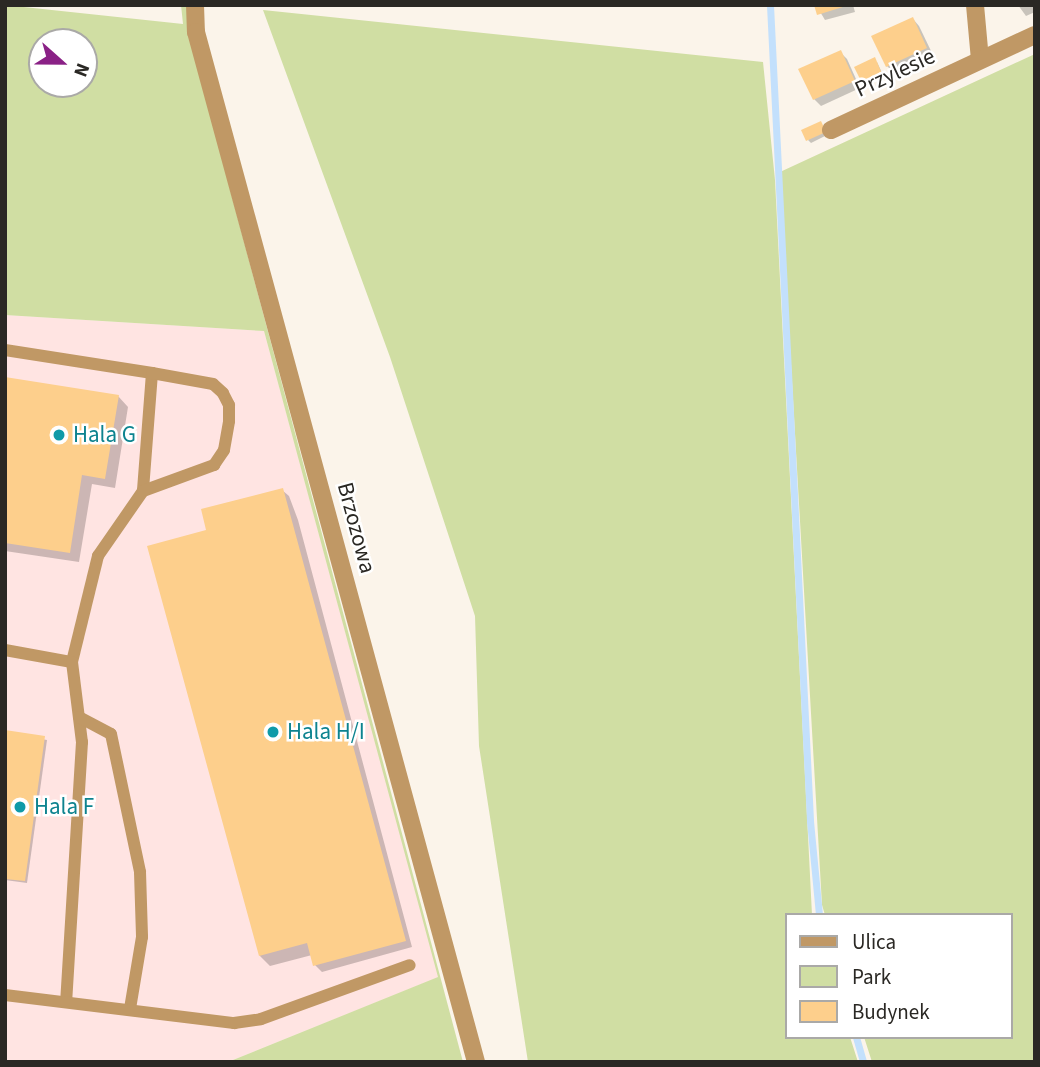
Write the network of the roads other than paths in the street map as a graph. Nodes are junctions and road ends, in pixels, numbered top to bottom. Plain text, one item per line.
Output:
1 (195, 5) edge
2 (975, 5) edge
3 (1035, 35) edge
4 (980, 60) junction
5 (831, 130) dead end
6 (5, 350) edge
7 (152, 373) junction
8 (143, 491) junction
9 (5, 650) edge
10 (72, 662) junction
11 (79, 717) junction
12 (410, 965) dead end
13 (5, 995) edge
14 (66, 1001) junction
15 (130, 1009) junction
16 (476, 1062) edge

1 - 16 street, Brzozowa
2 - 4 street
3 - 4 street, Przylesie
4 - 5 street, Przylesie
6 - 7 lane
7 - 8 lane
7 - 8 lane
8 - 10 lane
9 - 10 lane
10 - 11 lane
11 - 14 lane
11 - 15 lane
12 - 15 lane
13 - 14 lane
14 - 15 lane

